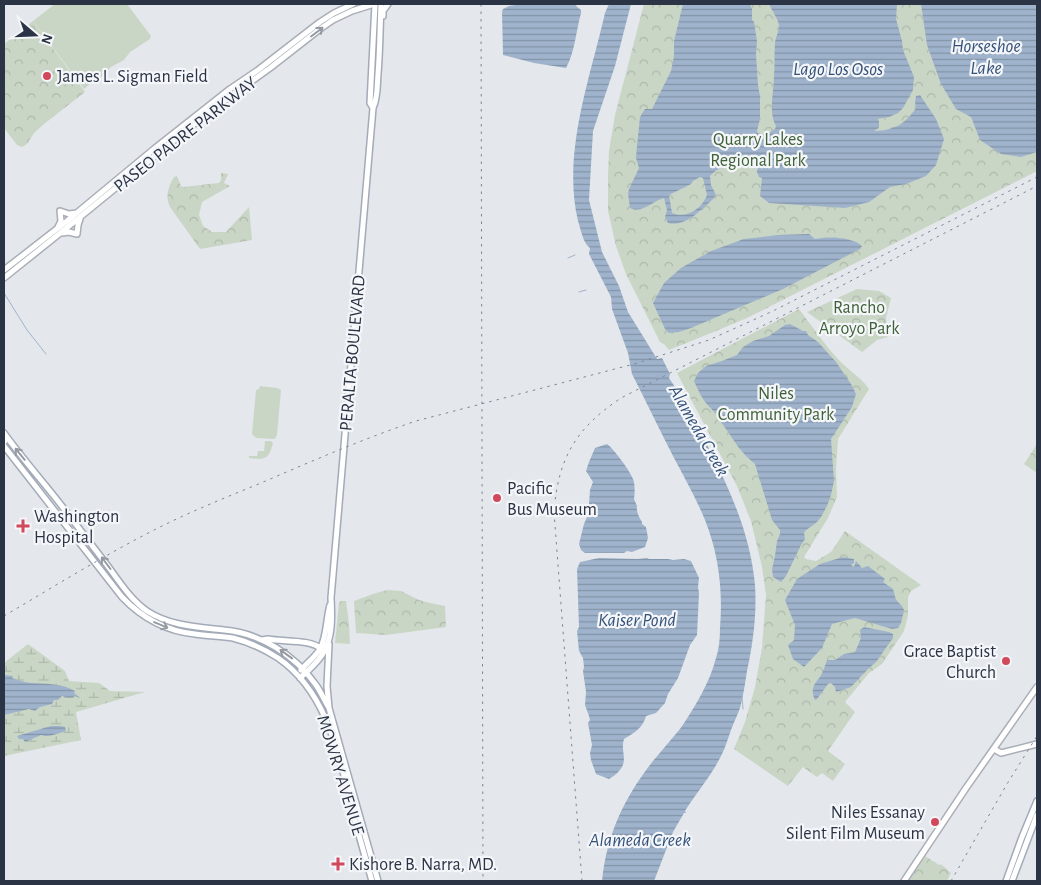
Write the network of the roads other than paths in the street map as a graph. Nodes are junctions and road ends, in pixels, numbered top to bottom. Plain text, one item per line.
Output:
1 (353, 4) edge
2 (374, 4) edge
3 (381, 4) edge
4 (388, 4) edge
5 (380, 31) junction
6 (372, 108) junction
7 (79, 215) junction
8 (59, 230) junction
9 (4, 270) edge
10 (4, 278) edge
11 (5, 438) edge
12 (4, 446) edge
13 (4, 451) edge
14 (12, 456) junction
15 (331, 598) junction
16 (326, 630) junction
17 (330, 638) junction
18 (262, 640) junction
19 (310, 643) junction
20 (320, 648) junction
21 (323, 654) junction
22 (304, 670) junction
23 (299, 676) junction
24 (1037, 687) edge
25 (329, 708) junction
26 (1037, 744) edge
27 (994, 749) junction
28 (1037, 801) edge
29 (1037, 815) edge
30 (1013, 872) junction
31 (372, 881) edge
32 (378, 881) edge
33 (904, 881) edge
34 (1006, 881) edge
35 (1012, 881) edge

1 - 7 main road, PASEO PADRE PARKWAY
2 - 6 main road, PERALTA BOULEVARD
7 -> 2 main road, PASEO PADRE PARKWAY
3 - 5 main road, PERALTA BOULEVARD
4 - 5 main road
5 - 6 main road, PERALTA BOULEVARD
6 - 15 main road, PERALTA BOULEVARD
7 - 8 main road, PASEO PADRE PARKWAY
7 - 8 main road
7 - 8 main road
8 - 9 main road, PASEO PADRE PARKWAY
8 - 10 main road, PASEO PADRE PARKWAY
18 -> 11 main road, MOWRY AVENUE
12 - 14 main road, MOWRY AVENUE
13 - 14 main road
14 -> 23 main road, MOWRY AVENUE
15 - 16 main road, PERALTA BOULEVARD
15 - 17 main road, PERALTA BOULEVARD
16 - 19 main road
16 - 20 main road, PERALTA BOULEVARD
17 - 21 main road, PERALTA BOULEVARD
17 - 25 main road
18 - 19 main road, MOWRY AVENUE
22 -> 18 main road, MOWRY AVENUE
19 - 20 main road, MOWRY AVENUE
20 - 21 main road
20 - 22 main road, PERALTA BOULEVARD
21 - 22 main road, PERALTA BOULEVARD
22 - 23 main road, PERALTA BOULEVARD
22 - 25 main road, MOWRY AVENUE
23 - 31 main road, MOWRY AVENUE
24 - 27 main road
25 - 32 main road, MOWRY AVENUE
26 - 27 main road
27 - 33 main road
28 - 30 main road
29 - 30 main road
30 - 34 main road
30 - 35 main road

